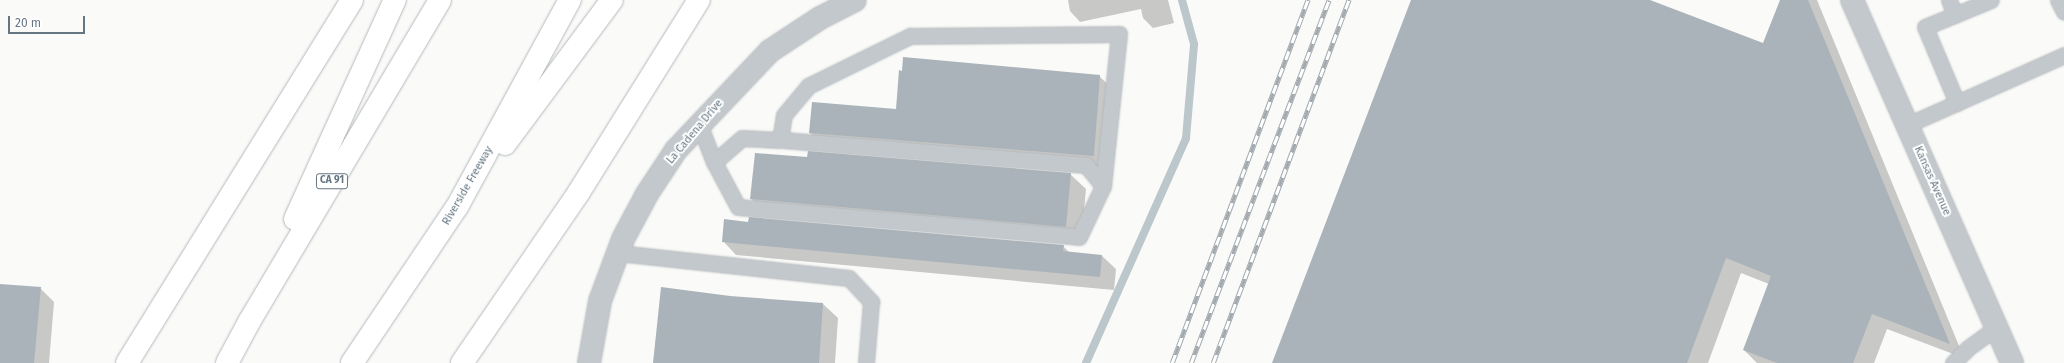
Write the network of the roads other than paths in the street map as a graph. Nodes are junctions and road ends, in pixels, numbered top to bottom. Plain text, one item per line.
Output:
1 (352, 0) edge
2 (395, 0) edge
3 (440, 0) edge
4 (570, 0) edge
5 (612, 0) edge
6 (699, 0) edge
7 (855, 0) edge
8 (1852, 0) edge
9 (1948, 0) edge
10 (1991, 0) edge
11 (2058, 0) edge
12 (2064, 12) edge
13 (1955, 15) junction
14 (2064, 55) edge
15 (1957, 103) junction
16 (1907, 125) junction
17 (700, 126) junction
18 (780, 140) junction
19 (714, 162) junction
20 (1103, 186) junction
21 (457, 207) junction
22 (618, 253) junction
23 (249, 322) junction
24 (1996, 328) junction
25 (127, 363) edge
26 (227, 363) edge
27 (352, 363) edge
28 (462, 363) edge
29 (590, 363) edge
30 (866, 363) edge
31 (1953, 363) edge
32 (2012, 363) edge

1 - 25 highway
2 - 23 highway
3 - 23 highway, CA 91
4 - 21 highway, Riverside Freeway
5 - 21 highway
6 - 28 highway
7 - 17 street, La Cadena Drive
8 - 16 street, Kansas Avenue
9 - 13 lane
10 - 13 lane
11 - 12 lane
13 - 15 lane
14 - 15 lane
15 - 16 lane
16 - 24 street, Kansas Avenue
17 - 19 lane
17 - 22 street, La Cadena Drive
18 - 19 lane
18 - 20 lane
18 - 20 lane
19 - 20 lane
21 - 27 highway, Riverside Freeway
22 - 29 street, La Cadena Drive
22 - 30 lane
23 - 26 highway, CA 91
24 - 31 lane
24 - 32 street, Kansas Avenue

